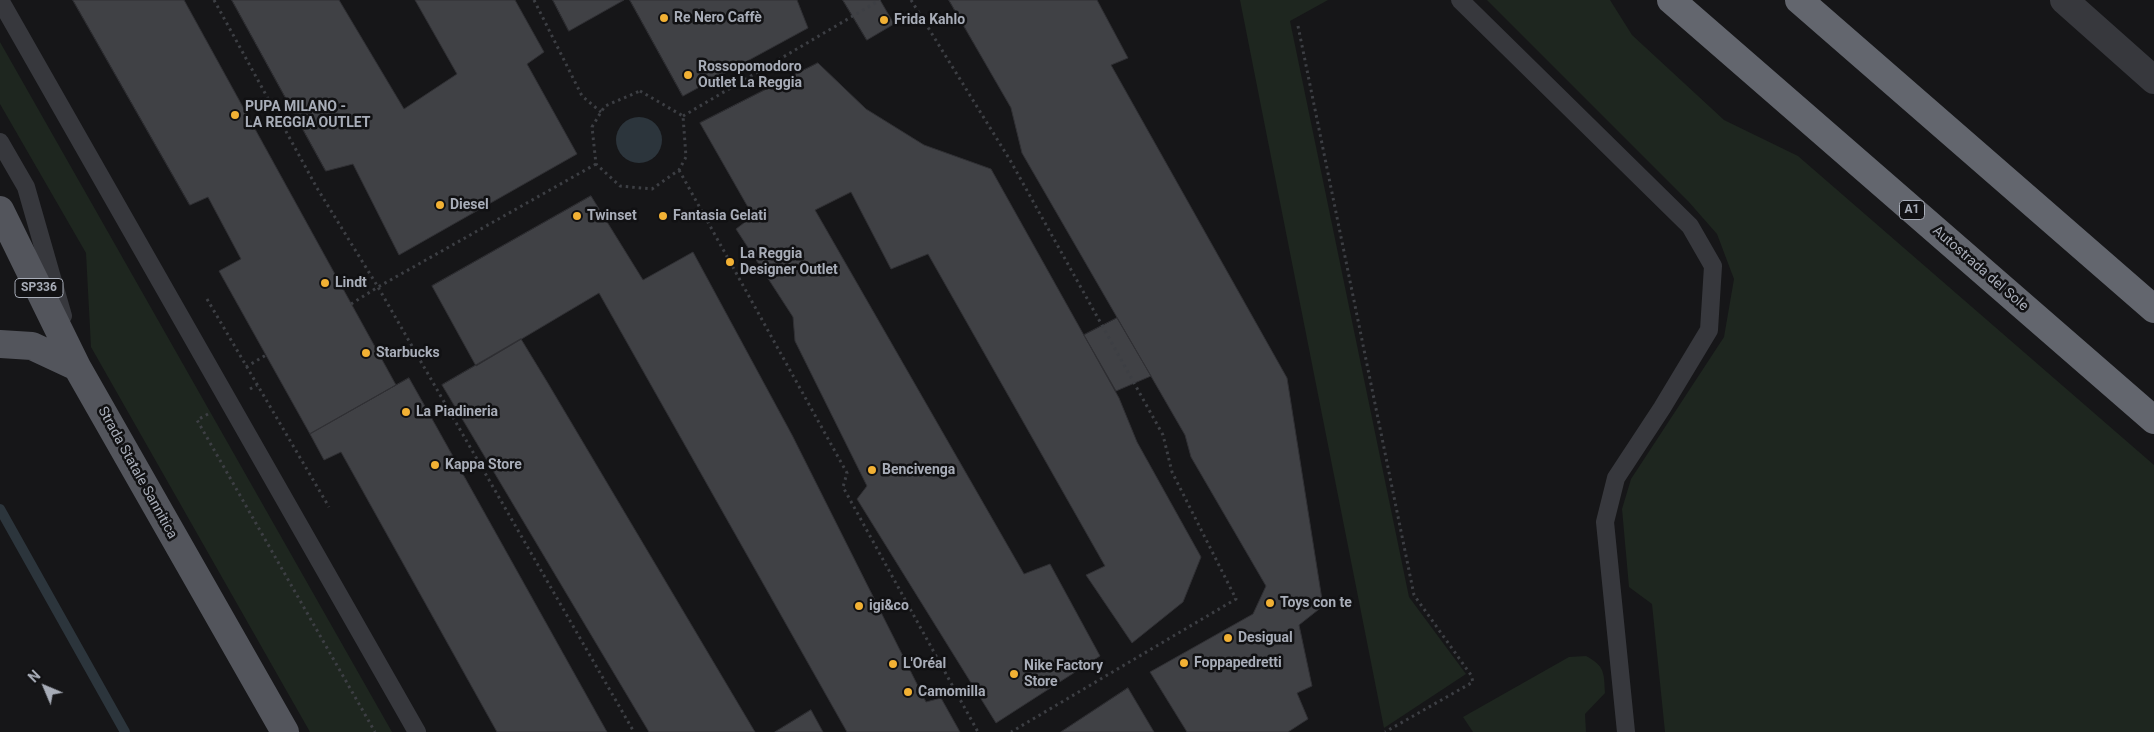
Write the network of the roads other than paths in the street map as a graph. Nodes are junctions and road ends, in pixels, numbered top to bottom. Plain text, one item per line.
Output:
1 (0, 0) edge
2 (1460, 0) edge
3 (1671, 0) edge
4 (1799, 0) edge
5 (2064, 0) edge
6 (2154, 80) edge
7 (0, 142) edge
8 (0, 210) edge
9 (2154, 309) edge
10 (0, 344) edge
11 (77, 367) junction
12 (2154, 420) edge
13 (285, 732) edge
14 (417, 732) edge
15 (1626, 732) edge

1 - 14 lane
2 - 15 lane
3 - 12 highway, Autostrada del Sole / A1
4 - 9 highway
5 - 6 street
7 - 11 lane
8 - 11 main road, Strada Statale Sannitica / SP336
10 - 11 main road
11 - 13 main road, Strada Statale Sannitica

